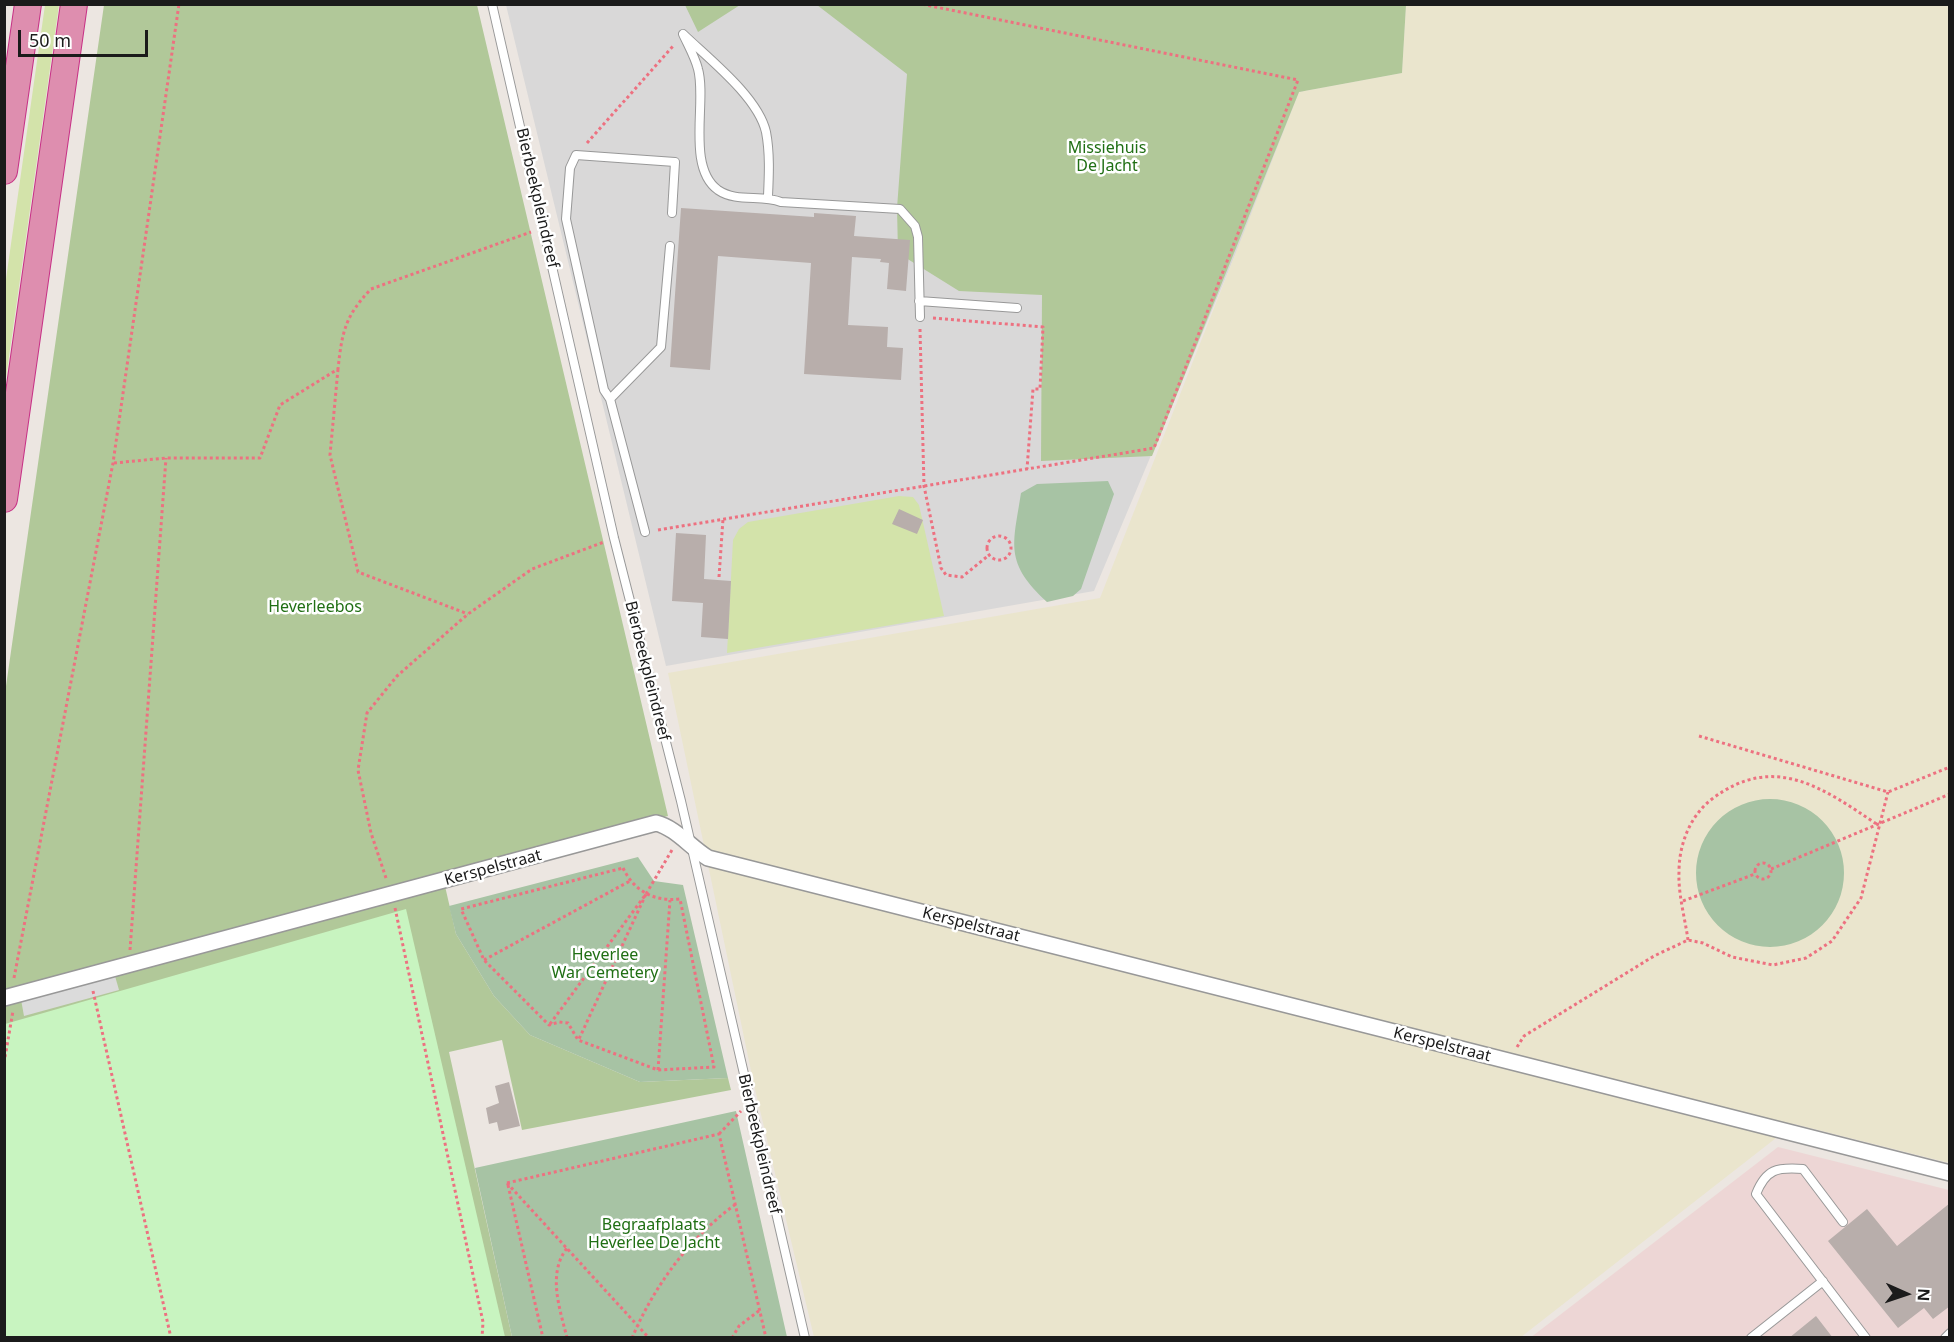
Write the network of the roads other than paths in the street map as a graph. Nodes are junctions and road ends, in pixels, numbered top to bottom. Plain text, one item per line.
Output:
1 (28, 4) edge
2 (74, 4) edge
3 (492, 4) edge
4 (4, 171) edge
5 (768, 196) junction
6 (672, 213) dead end
7 (670, 246) dead end
8 (919, 302) junction
9 (1017, 308) dead end
10 (920, 317) road end
11 (610, 399) junction
12 (4, 499) edge
13 (645, 532) road end
14 (685, 843) junction
15 (8, 997) edge
16 (1950, 1173) edge
17 (1843, 1222) dead end
18 (1823, 1281) junction
19 (1950, 1334) edge
20 (805, 1338) edge
21 (1751, 1338) edge
22 (1866, 1338) edge
23 (1945, 1338) edge

1 - 4 highway
2 - 12 highway
3 - 14 lane, Bierbeekpleindreef
5 - 5 lane
5 - 8 lane
6 - 11 lane
7 - 11 lane
8 - 9 lane
8 - 10 lane
11 - 13 lane
14 - 15 street, Kerspelstraat
14 - 16 street, Kerspelstraat
14 - 20 lane, Bierbeekpleindreef
17 - 18 lane
18 - 21 lane
18 - 22 lane
19 - 23 lane

